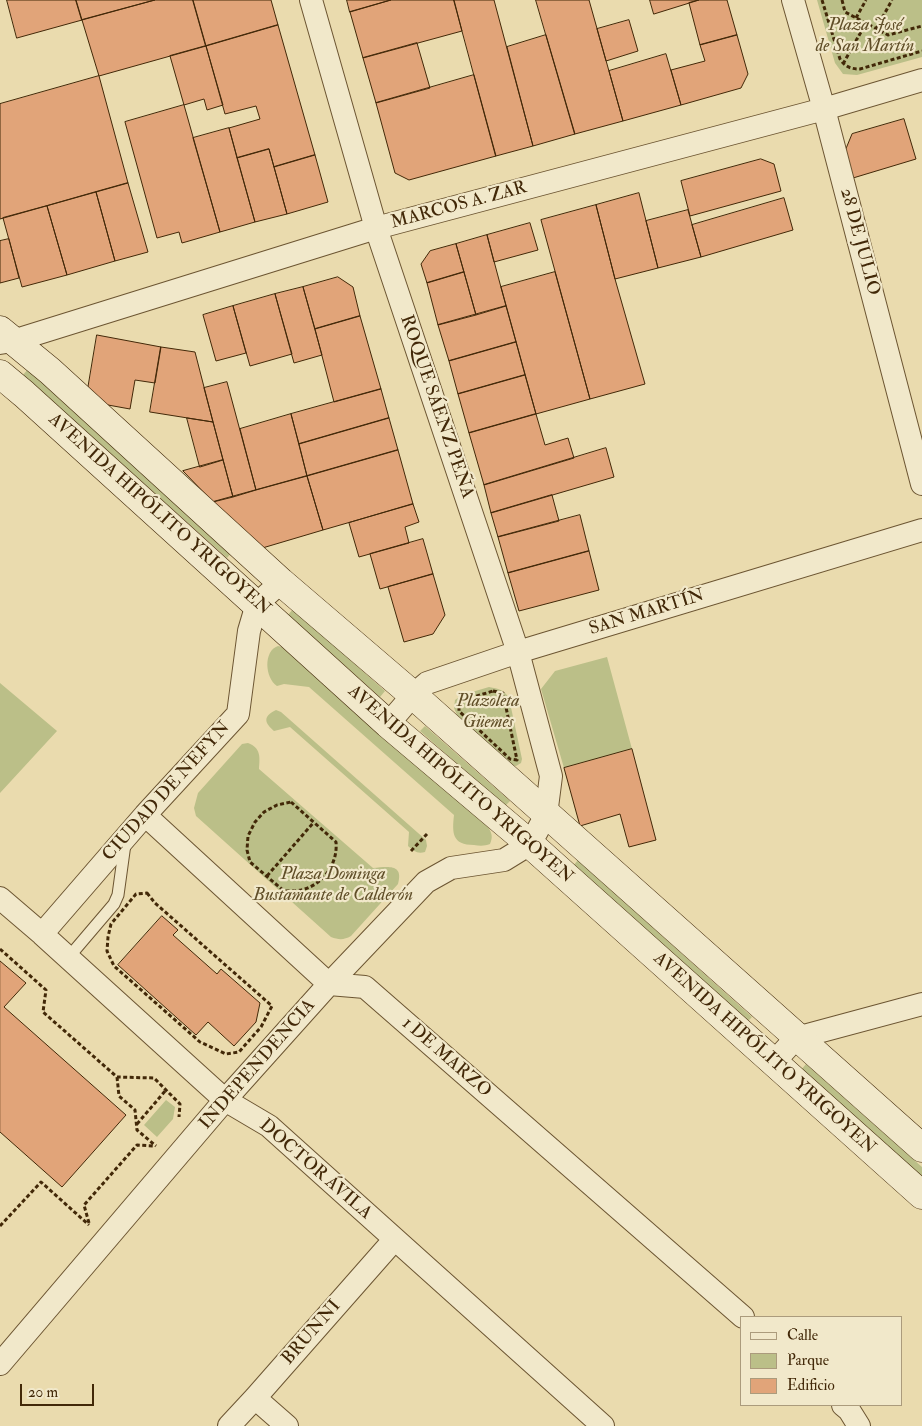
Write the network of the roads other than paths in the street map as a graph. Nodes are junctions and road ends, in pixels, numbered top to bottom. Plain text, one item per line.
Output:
1 (311, 0) edge
2 (793, 0) edge
3 (922, 80) edge
4 (824, 109) junction
5 (376, 228) junction
6 (4, 338) edge
7 (0, 374) edge
8 (922, 484) edge
9 (922, 530) edge
10 (281, 582) junction
11 (257, 604) junction
12 (518, 652) junction
13 (412, 695) junction
14 (388, 724) junction
15 (145, 815) junction
16 (546, 815) junction
17 (126, 837) junction
18 (530, 844) junction
19 (0, 898) edge
20 (42, 934) junction
21 (68, 958) junction
22 (329, 984) junction
23 (922, 1004) edge
24 (796, 1038) junction
25 (774, 1062) junction
26 (225, 1100) junction
27 (922, 1148) edge
28 (922, 1195) edge
29 (394, 1240) junction
30 (742, 1316) edge
31 (0, 1364) edge
32 (255, 1398) junction
33 (844, 1406) edge
34 (228, 1426) edge
35 (287, 1426) edge
36 (604, 1426) edge
37 (859, 1426) edge

1 - 5 street, ROQUE SÁENZ PEÑA
2 - 4 street, 28 DE JULIO
3 - 4 street, MARCOS A. ZAR
4 - 5 street, MARCOS A. ZAR
4 - 8 street, 28 DE JULIO
5 - 6 street, MARCOS A. ZAR
5 - 12 street, ROQUE SÁENZ PEÑA
6 - 10 main road, AVENIDA HIPÓLITO YRIGOYEN
7 - 11 main road, AVENIDA HIPÓLITO YRIGOYEN
9 - 12 street, SAN MARTÍN
10 - 11 street
10 - 13 main road, AVENIDA HIPÓLITO YRIGOYEN
11 - 14 main road, AVENIDA HIPÓLITO YRIGOYEN
11 - 15 street, CIUDAD DE NEFYN
12 - 13 street, SAN MARTÍN
12 - 16 street, ROQUE SÁENZ PEÑA
13 - 14 street, SAN MARTÍN
13 - 16 main road, AVENIDA HIPÓLITO YRIGOYEN
14 - 18 main road, AVENIDA HIPÓLITO YRIGOYEN
15 - 17 street, CIUDAD DE NEFYN
15 - 22 street
16 - 18 street, INDEPENDENCIA
16 - 24 main road, AVENIDA HIPÓLITO YRIGOYEN
17 - 20 street, CIUDAD DE NEFYN
17 - 21 lane
18 - 22 street, INDEPENDENCIA
18 - 25 main road, AVENIDA HIPÓLITO YRIGOYEN
19 - 20 street, DOCTOR ÁVILA
20 - 21 street, DOCTOR ÁVILA
21 - 26 street, DOCTOR ÁVILA
22 - 26 street, INDEPENDENCIA
22 - 30 street, 1 DE MARZO
23 - 24 street
24 - 25 street
24 - 27 main road, AVENIDA HIPÓLITO YRIGOYEN
25 - 28 main road, AVENIDA HIPÓLITO YRIGOYEN
26 - 29 street, DOCTOR ÁVILA
26 - 31 street, INDEPENDENCIA
29 - 32 street, BRUNNI
29 - 36 street, DOCTOR ÁVILA
32 - 34 street, BRUNNI
32 - 35 street
33 - 37 street

